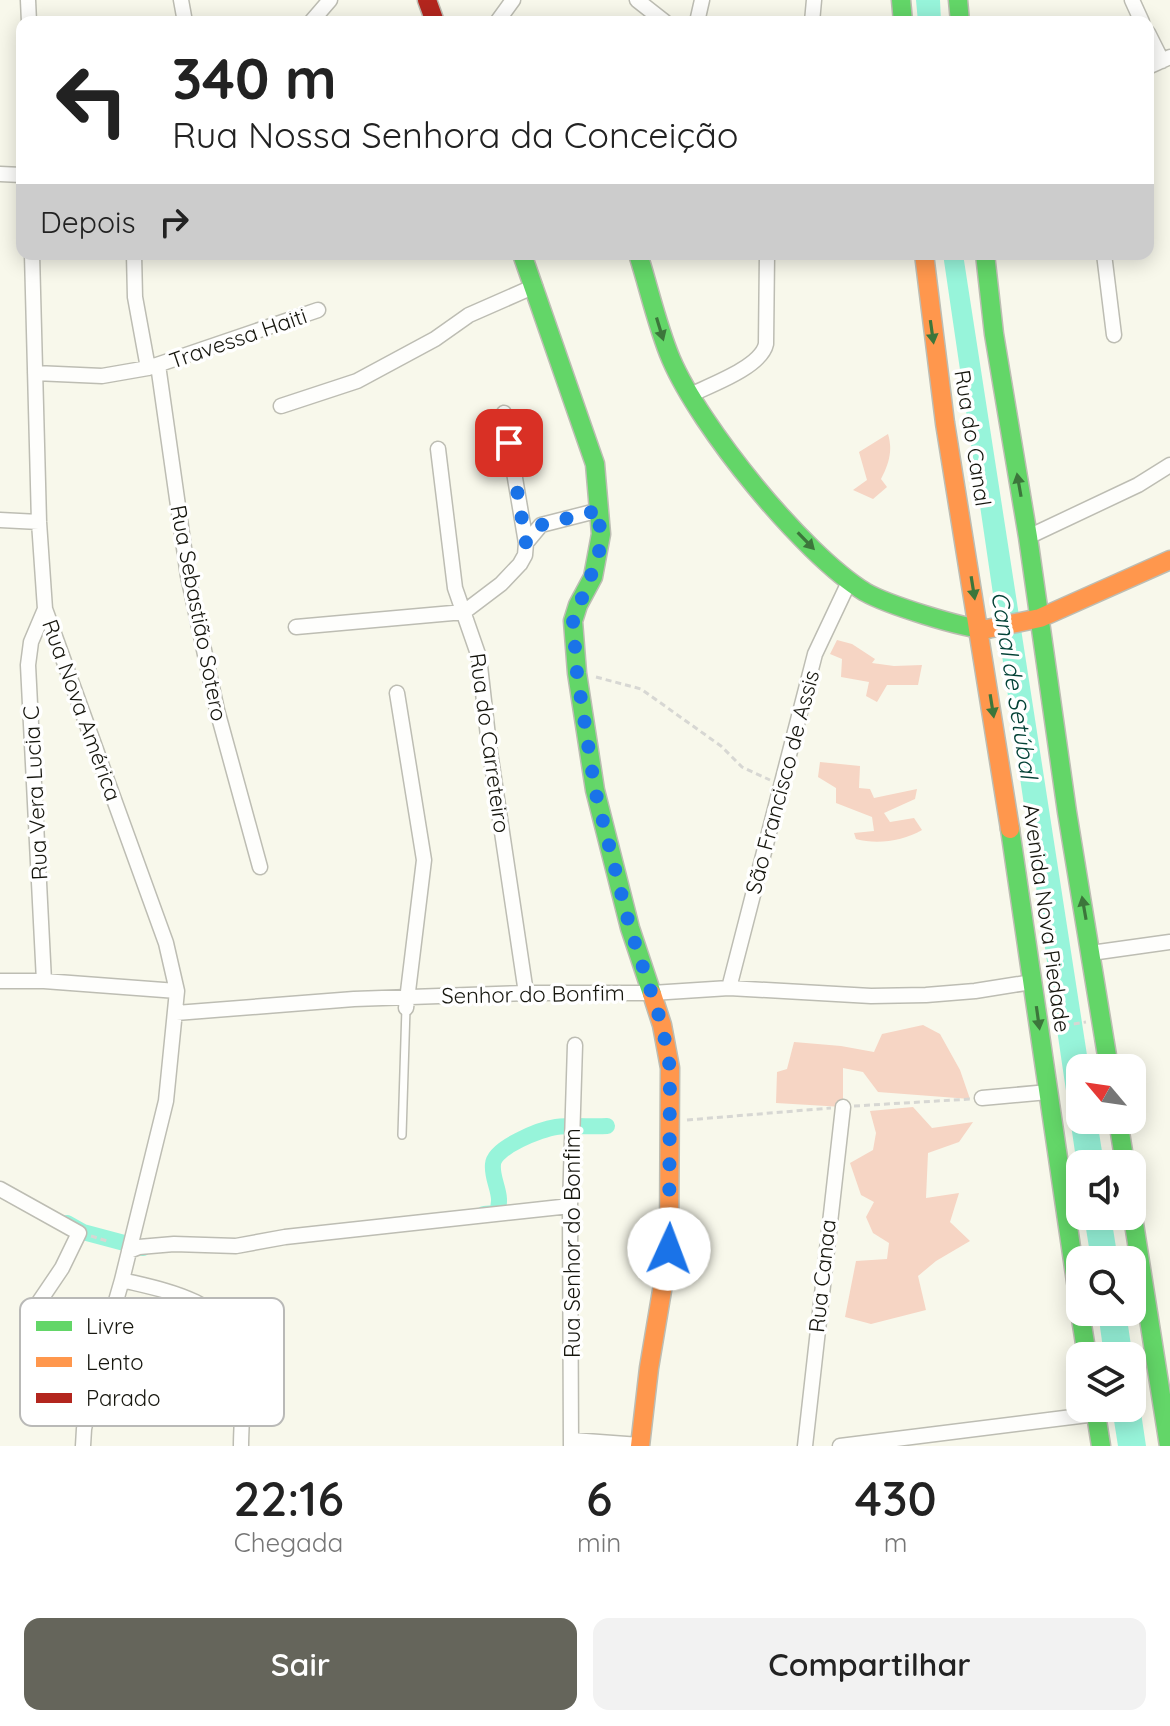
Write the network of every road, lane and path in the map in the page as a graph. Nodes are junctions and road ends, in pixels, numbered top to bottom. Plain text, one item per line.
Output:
1 (330, 0) edge
2 (637, 0) edge
3 (316, 16) edge
4 (657, 16) edge
5 (32, 260) edge
6 (134, 260) edge
7 (524, 260) edge
8 (640, 260) edge
9 (767, 260) edge
10 (925, 260) edge
11 (986, 260) edge
12 (1105, 260) edge
13 (535, 286) junction
14 (318, 310) dead end
15 (1114, 335) dead end
16 (153, 366) junction
17 (35, 373) junction
18 (690, 395) junction
19 (281, 406) dead end
20 (504, 413) dead end
21 (438, 449) dead end
22 (1170, 465) edge
23 (600, 510) junction
24 (0, 520) edge
25 (39, 522) junction
26 (1028, 537) junction
27 (526, 543) junction
28 (1170, 560) edge
29 (849, 582) junction
30 (45, 609) junction
31 (464, 612) junction
32 (1032, 620) junction
33 (296, 627) dead end
34 (987, 629) junction
35 (577, 673) junction
36 (397, 693) dead end
37 (780, 785) junction
38 (260, 867) dead end
39 (1170, 942) edge
40 (1091, 953) junction
41 (0, 981) edge
42 (44, 981) junction
43 (1032, 982) junction
44 (729, 988) junction
45 (177, 991) junction
46 (526, 993) junction
47 (652, 993) junction
48 (406, 1002) junction
49 (176, 1013) junction
50 (1085, 1022) dead end
51 (1056, 1026) dead end
52 (575, 1045) dead end
53 (1107, 1054) edge
54 (1048, 1092) junction
55 (982, 1098) joint
56 (843, 1107) junction
57 (671, 1121) junction
58 (402, 1135) dead end
59 (0, 1189) edge
60 (570, 1206) junction
61 (1135, 1230) edge
62 (1071, 1246) edge
63 (135, 1249) junction
64 (122, 1280) junction
65 (42, 1298) edge
66 (117, 1298) edge
67 (186, 1298) edge
68 (1166, 1397) edge
69 (1066, 1416) edge
70 (1098, 1422) edge
71 (85, 1426) edge
72 (241, 1426) edge
73 (924, 1442) edge
74 (572, 1443) edge
75 (83, 1446) edge
76 (241, 1446) edge
77 (640, 1446) edge
78 (805, 1446) edge
79 (840, 1446) edge
80 (1101, 1446) edge
81 (1169, 1446) edge

1 - 3 street
2 - 4 street
5 - 17 street, Rua Nova América
6 - 16 street, Rua Sebastião Sotero
7 - 13 street
8 -> 18 street
9 - 18 street
10 -> 34 street, Rua do Canal
26 -> 11 street, Rua do Canal
12 - 15 street
13 - 19 street
13 - 23 street
14 - 16 street, Travessa Haiti
16 - 17 street
16 - 38 street, Rua Sebastião Sotero
17 - 25 street, Rua Nova América
18 -> 29 street
20 - 27 street
21 - 31 street, Rua do Carreteiro
22 - 26 street
23 - 27 street
23 - 35 street
24 - 25 street
25 - 30 street, Rua Nova América
26 - 32 street, Rua do Canal
27 - 31 street
28 - 32 street
29 - 34 street
29 - 37 street, São Francisco de Assis
30 - 42 street, Rua Vera Lucia C
30 - 45 street, Rua Nova América
31 - 33 street
31 - 46 street, Rua do Carreteiro
32 - 34 street
40 -> 32 street, Avenida Nova Piedade
34 -> 43 street, Avenida Nova Piedade
35 - 37 path
35 - 47 street
36 - 48 street
37 - 44 street, São Francisco de Assis
39 - 40 street
40 - 53 street, Avenida Nova Piedade
41 - 42 street
42 - 45 street
43 - 44 street, Senhor do Bonfim
43 -> 54 street, Avenida Nova Piedade
44 - 47 street, Senhor do Bonfim
45 - 49 street, Rua Nova América
46 - 47 street, Senhor do Bonfim
46 - 48 street, Senhor do Bonfim
47 - 57 street
48 - 49 street, Senhor do Bonfim
48 - 58 lane
49 - 63 street, Rua Nova América
50 - 51 path
52 - 60 street, Rua Senhor do Bonfim
54 - 55 street
54 - 62 street, Avenida Nova Piedade
55 - 56 path
56 - 57 path
56 - 78 street, Rua Canaa
57 - 77 street
59 - 65 street
60 - 63 street
60 - 74 street, Rua Senhor do Bonfim
61 - 68 street
63 - 64 street, Rua Nova América
64 - 66 street, Rua Nova América
64 - 67 street
68 - 81 street
69 - 73 street
70 - 80 street
71 - 75 street, Rua Nova América
72 - 76 street
73 - 79 street
74 - 77 street, Rua Senhor do Bonfim

